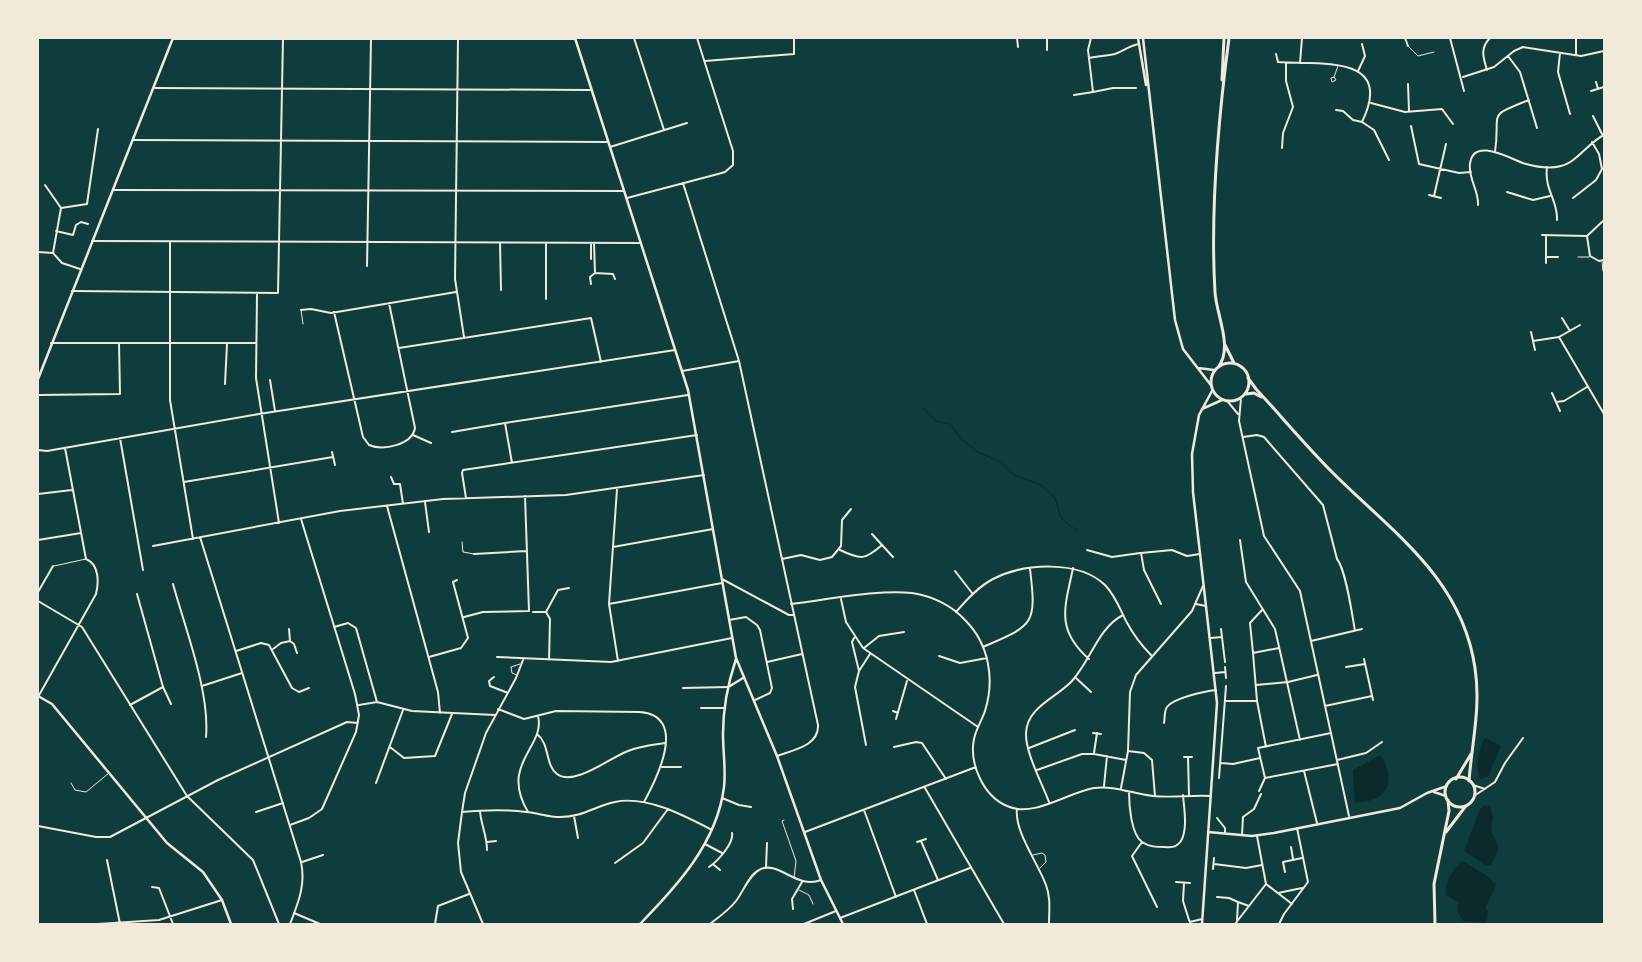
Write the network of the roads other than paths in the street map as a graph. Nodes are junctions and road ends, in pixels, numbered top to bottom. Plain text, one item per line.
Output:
1 (173, 38) edge
2 (283, 38) edge
3 (371, 38) edge
4 (458, 38) edge
5 (575, 38) edge
6 (634, 38) edge
7 (697, 38) edge
8 (794, 38) edge
9 (1017, 38) edge
10 (1046, 38) edge
11 (1091, 38) edge
12 (1138, 38) edge
13 (1142, 38) edge
14 (1224, 38) edge
15 (1229, 38) edge
16 (1302, 38) edge
17 (1405, 38) edge
18 (1450, 38) edge
19 (1490, 38) edge
20 (1576, 38) edge
21 (1139, 44) junction
22 (1362, 44) dead end
23 (1408, 46) joint
24 (1018, 47) dead end
25 (1048, 50) dead end
26 (1363, 50) junction
27 (1358, 51) dead end
28 (1604, 51) edge
29 (1434, 52) dead end
30 (1560, 53) junction
31 (1276, 54) dead end
32 (1508, 56) junction
33 (1577, 56) junction
34 (1089, 58) junction
35 (705, 61) junction
36 (1278, 62) junction
37 (1286, 63) junction
38 (1300, 63) junction
39 (1338, 65) junction
40 (1276, 66) dead end
41 (1487, 70) junction
42 (1358, 71) junction
43 (1334, 77) dead end
44 (1463, 77) dead end
45 (1596, 82) dead end
46 (1408, 84) dead end
47 (1146, 86) junction
48 (1604, 87) edge
49 (154, 88) junction
50 (1136, 88) dead end
51 (282, 89) junction
52 (370, 89) junction
53 (1414, 89) dead end
54 (1598, 89) junction
55 (457, 90) junction
56 (590, 90) junction
57 (1222, 90) junction
58 (1410, 90) junction
59 (1464, 91) dead end
60 (1591, 91) dead end
61 (1093, 92) junction
62 (1074, 96) dead end
63 (1529, 100) junction
64 (1371, 103) junction
65 (1342, 106) dead end
66 (1336, 110) dead end
67 (1340, 110) junction
68 (1569, 110) junction
69 (1409, 111) junction
70 (1565, 111) dead end
71 (1570, 114) dead end
72 (1492, 116) dead end
73 (1593, 116) dead end
74 (1497, 117) junction
75 (1450, 119) junction
76 (1601, 120) dead end
77 (1446, 121) dead end
78 (1596, 121) junction
79 (1362, 122) junction
80 (687, 123) dead end
81 (1453, 124) dead end
82 (1536, 124) junction
83 (1531, 125) dead end
84 (1411, 126) dead end
85 (1537, 128) dead end
86 (98, 129) dead end
87 (664, 130) junction
88 (1604, 135) edge
89 (1418, 136) dead end
90 (1414, 137) junction
91 (1283, 139) junction
92 (133, 140) junction
93 (281, 140) junction
94 (369, 140) junction
95 (456, 140) junction
96 (1288, 140) dead end
97 (608, 142) junction
98 (1592, 142) junction
99 (1446, 144) dead end
100 (610, 147) junction
101 (1282, 148) dead end
102 (1439, 150) dead end
103 (1390, 151) dead end
104 (1445, 151) junction
105 (1495, 152) junction
106 (1386, 154) junction
107 (1389, 160) dead end
108 (1546, 167) junction
109 (1441, 170) junction
110 (1471, 172) junction
111 (683, 183) junction
112 (44, 185) dead end
113 (113, 190) junction
114 (280, 191) junction
115 (368, 191) junction
116 (456, 191) junction
117 (623, 191) junction
118 (1507, 192) dead end
119 (1573, 192) dead end
120 (1512, 194) junction
121 (1429, 195) dead end
122 (1434, 196) junction
123 (1483, 196) dead end
124 (1552, 196) junction
125 (1575, 196) junction
126 (1479, 197) junction
127 (626, 198) junction
128 (1441, 198) dead end
129 (1573, 198) dead end
130 (1510, 199) dead end
131 (1478, 205) dead end
132 (61, 208) junction
133 (1557, 210) junction
134 (1551, 212) dead end
135 (1557, 220) dead end
136 (1604, 220) edge
137 (88, 224) dead end
138 (56, 231) junction
139 (1542, 235) dead end
140 (1546, 235) junction
141 (1587, 236) junction
142 (92, 241) junction
143 (278, 241) junction
144 (170, 242) junction
145 (366, 242) junction
146 (454, 242) junction
147 (500, 243) junction
148 (546, 243) junction
149 (592, 243) junction
150 (642, 243) junction
151 (38, 252) edge
152 (53, 253) junction
153 (1590, 256) junction
154 (1546, 257) junction
155 (1558, 257) dead end
156 (1578, 257) dead end
157 (591, 259) dead end
158 (1603, 261) edge
159 (1546, 263) dead end
160 (367, 266) dead end
161 (80, 269) junction
162 (1603, 271) dead end
163 (595, 273) junction
164 (615, 279) dead end
165 (591, 284) dead end
166 (501, 290) dead end
167 (72, 291) junction
168 (170, 292) junction
169 (456, 292) junction
170 (257, 293) junction
171 (546, 299) dead end
172 (389, 303) junction
173 (301, 310) joint
174 (334, 312) junction
175 (1562, 318) dead end
176 (303, 324) dead end
177 (1580, 325) dead end
178 (1570, 331) junction
179 (1531, 332) dead end
180 (1559, 337) junction
181 (464, 338) junction
182 (1533, 341) junction
183 (1224, 342) junction
184 (51, 343) junction
185 (119, 343) junction
186 (170, 343) junction
187 (256, 343) junction
188 (227, 344) junction
189 (399, 348) junction
190 (675, 350) junction
191 (1535, 350) dead end
192 (739, 361) junction
193 (601, 362) junction
194 (1234, 364) junction
195 (1219, 366) junction
196 (1197, 368) junction
197 (1214, 370) junction
198 (682, 371) junction
199 (1248, 378) junction
200 (38, 379) edge
201 (270, 380) dead end
202 (226, 384) dead end
203 (1210, 384) junction
204 (1588, 386) junction
205 (1212, 391) junction
206 (408, 392) junction
207 (1552, 394) dead end
208 (38, 395) edge
209 (689, 395) junction
210 (1243, 396) junction
211 (354, 399) junction
212 (1222, 400) junction
213 (1266, 400) junction
214 (1228, 402) junction
215 (1556, 402) junction
216 (1201, 410) junction
217 (275, 411) junction
218 (1560, 411) dead end
219 (261, 413) junction
220 (1238, 414) junction
221 (1604, 414) edge
222 (505, 423) junction
223 (174, 428) junction
224 (452, 432) dead end
225 (413, 435) junction
226 (696, 435) junction
227 (1242, 437) junction
228 (120, 438) junction
229 (431, 444) dead end
230 (65, 448) junction
231 (38, 450) edge
232 (332, 452) dead end
233 (333, 457) junction
234 (512, 463) junction
235 (335, 465) dead end
236 (270, 468) junction
237 (704, 475) junction
238 (391, 477) dead end
239 (184, 482) junction
240 (617, 488) junction
241 (73, 490) junction
242 (38, 494) edge
243 (525, 496) junction
244 (466, 498) junction
245 (425, 501) junction
246 (403, 504) junction
247 (387, 506) junction
248 (851, 509) dead end
249 (301, 519) junction
250 (279, 523) junction
251 (713, 529) junction
252 (430, 532) dead end
253 (81, 533) junction
254 (872, 534) dead end
255 (200, 538) junction
256 (193, 539) junction
257 (38, 540) edge
258 (1240, 540) dead end
259 (462, 542) dead end
260 (882, 545) junction
261 (153, 546) dead end
262 (613, 547) junction
263 (840, 550) junction
264 (1087, 550) dead end
265 (526, 552) junction
266 (1141, 553) junction
267 (474, 554) joint
268 (1201, 554) junction
269 (893, 557) dead end
270 (86, 559) junction
271 (782, 559) junction
272 (53, 566) joint
273 (1073, 568) junction
274 (1030, 569) junction
275 (143, 570) dead end
276 (955, 571) dead end
277 (722, 579) junction
278 (457, 580) dead end
279 (1204, 581) junction
280 (723, 583) junction
281 (173, 584) dead end
282 (569, 588) dead end
283 (38, 592) edge
284 (972, 593) junction
285 (137, 594) dead end
286 (841, 598) junction
287 (38, 601) edge
288 (609, 604) junction
289 (791, 604) junction
290 (1161, 604) dead end
291 (1196, 604) junction
292 (1207, 606) junction
293 (1263, 610) junction
294 (533, 612) dead end
295 (546, 612) junction
296 (956, 612) junction
297 (794, 615) junction
298 (1123, 615) junction
299 (464, 617) junction
300 (729, 620) junction
301 (79, 624) junction
302 (334, 628) junction
303 (289, 629) dead end
304 (1362, 629) dead end
305 (1221, 630) dead end
306 (1356, 631) junction
307 (904, 632) dead end
308 (1222, 637) junction
309 (732, 638) junction
310 (854, 638) junction
311 (1211, 638) junction
312 (290, 641) junction
313 (1311, 641) junction
314 (983, 647) junction
315 (863, 648) junction
316 (1279, 648) junction
317 (273, 649) junction
318 (236, 651) junction
319 (297, 653) dead end
320 (1253, 653) junction
321 (802, 654) junction
322 (870, 654) junction
323 (1151, 655) junction
324 (939, 656) dead end
325 (497, 657) dead end
326 (429, 658) junction
327 (736, 658) junction
328 (987, 658) junction
329 (1089, 659) junction
330 (1364, 659) dead end
331 (523, 660) junction
332 (549, 660) junction
333 (618, 661) junction
334 (767, 662) junction
335 (1225, 662) dead end
336 (520, 664) junction
337 (1365, 664) junction
338 (1225, 667) dead end
339 (1346, 667) dead end
340 (859, 671) junction
341 (1225, 672) junction
342 (242, 673) junction
343 (1214, 674) junction
344 (1318, 675) junction
345 (517, 676) junction
346 (494, 677) dead end
347 (744, 678) junction
348 (1075, 678) junction
349 (1226, 678) dead end
350 (908, 680) junction
351 (1288, 682) junction
352 (1256, 685) junction
353 (202, 686) junction
354 (729, 686) junction
355 (1226, 686) dead end
356 (163, 687) junction
357 (309, 688) dead end
358 (683, 688) dead end
359 (1216, 690) junction
360 (1090, 692) dead end
361 (508, 693) junction
362 (38, 696) edge
363 (1372, 696) junction
364 (755, 700) junction
365 (1373, 700) dead end
366 (1226, 701) junction
367 (1257, 701) junction
368 (377, 702) junction
369 (171, 704) dead end
370 (130, 705) junction
371 (358, 705) junction
372 (1325, 706) junction
373 (701, 708) dead end
374 (725, 708) junction
375 (498, 709) junction
376 (403, 710) junction
377 (893, 711) dead end
378 (440, 713) junction
379 (452, 713) junction
380 (898, 713) junction
381 (495, 715) junction
382 (538, 716) junction
383 (896, 719) dead end
384 (358, 723) junction
385 (1164, 723) dead end
386 (978, 727) junction
387 (1075, 730) dead end
388 (1093, 733) dead end
389 (1097, 733) junction
390 (537, 734) junction
391 (1101, 734) dead end
392 (1330, 734) junction
393 (206, 737) dead end
394 (1523, 738) dead end
395 (900, 740) dead end
396 (1300, 740) junction
397 (1382, 742) dead end
398 (665, 744) junction
399 (866, 745) dead end
400 (901, 745) junction
401 (390, 747) junction
402 (894, 747) dead end
403 (1266, 747) junction
404 (1029, 748) junction
405 (1473, 749) junction
406 (1128, 751) junction
407 (1094, 754) junction
408 (269, 755) junction
409 (777, 756) junction
410 (1107, 756) junction
411 (1192, 757) dead end
412 (1260, 758) junction
413 (1126, 760) junction
414 (1337, 760) junction
415 (1221, 763) junction
416 (1338, 764) junction
417 (662, 767) junction
418 (976, 767) junction
419 (681, 768) dead end
420 (1036, 770) junction
421 (1304, 771) junction
422 (109, 773) junction
423 (1218, 778) dead end
424 (1265, 778) junction
425 (946, 779) junction
426 (1456, 779) junction
427 (1469, 781) junction
428 (71, 783) dead end
429 (376, 784) dead end
430 (1473, 785) junction
431 (1447, 786) junction
432 (925, 787) junction
433 (1104, 787) junction
434 (1121, 789) junction
435 (1486, 789) junction
436 (1130, 791) junction
437 (1259, 791) dead end
438 (1433, 791) junction
439 (1261, 794) dead end
440 (1183, 795) junction
441 (1189, 795) junction
442 (187, 796) junction
443 (1155, 796) junction
444 (1210, 796) junction
445 (1474, 796) junction
446 (722, 798) junction
447 (1447, 798) junction
448 (644, 802) junction
449 (1049, 802) junction
450 (283, 803) junction
451 (1467, 805) junction
452 (751, 807) dead end
453 (668, 809) junction
454 (1017, 809) junction
455 (480, 810) junction
456 (864, 810) junction
457 (256, 812) dead end
458 (462, 812) junction
459 (528, 812) junction
460 (574, 816) junction
461 (1349, 816) junction
462 (147, 818) junction
463 (1217, 818) dead end
464 (784, 820) dead end
465 (1317, 824) junction
466 (290, 825) junction
467 (38, 826) edge
468 (1297, 828) junction
469 (712, 830) junction
470 (1208, 832) junction
471 (1446, 832) junction
472 (732, 833) dead end
473 (805, 833) junction
474 (1225, 834) junction
475 (1242, 835) junction
476 (1257, 836) junction
477 (578, 838) dead end
478 (926, 839) dead end
479 (496, 841) dead end
480 (921, 841) junction
481 (487, 842) junction
482 (918, 842) dead end
483 (1142, 842) junction
484 (767, 843) dead end
485 (705, 844) junction
486 (1291, 847) dead end
487 (487, 850) dead end
488 (722, 853) junction
489 (323, 855) dead end
490 (1033, 855) junction
491 (1214, 858) dead end
492 (1303, 858) junction
493 (107, 860) dead end
494 (1293, 860) junction
495 (301, 862) junction
496 (615, 863) dead end
497 (714, 864) junction
498 (1214, 864) junction
499 (1262, 865) junction
500 (709, 867) dead end
501 (766, 867) junction
502 (971, 868) junction
503 (1040, 868) junction
504 (1213, 869) dead end
505 (720, 870) dead end
506 (1284, 872) dead end
507 (794, 879) junction
508 (821, 880) junction
509 (938, 881) junction
510 (802, 882) junction
511 (1176, 882) dead end
512 (1184, 883) junction
513 (1190, 883) dead end
514 (1266, 884) junction
515 (152, 887) dead end
516 (1304, 888) junction
517 (798, 890) junction
518 (914, 890) junction
519 (1278, 893) junction
520 (469, 894) junction
521 (896, 897) junction
522 (1218, 897) dead end
523 (222, 900) junction
524 (1238, 902) junction
525 (813, 904) dead end
526 (1292, 904) junction
527 (1249, 906) junction
528 (1157, 907) dead end
529 (793, 909) dead end
530 (836, 910) junction
531 (294, 913) junction
532 (170, 917) junction
533 (840, 918) junction
534 (1202, 919) junction
535 (1237, 921) junction
536 (119, 923) edge
537 (1190, 923) edge
538 (98, 924) edge
539 (173, 924) edge
540 (231, 924) edge
541 (279, 924) edge
542 (290, 924) edge
543 (320, 924) edge
544 (435, 924) edge
545 (483, 924) edge
546 (640, 924) edge
547 (710, 924) edge
548 (804, 924) edge
549 (842, 924) edge
550 (927, 924) edge
551 (1004, 924) edge
552 (1050, 924) edge
553 (1202, 924) edge
554 (1235, 924) edge
555 (1279, 924) edge
556 (1435, 924) edge

1 - 2 street
1 - 49 street
2 - 3 street
2 - 51 street
3 - 4 street
3 - 52 street
4 - 5 street
4 - 55 street
5 - 56 street
6 - 87 street
7 - 35 street
8 - 35 street
9 - 24 street
10 - 25 street
11 - 34 street
12 - 21 street
13 - 47 street
14 - 57 main road
15 - 57 main road
16 - 38 street
17 - 23 street
18 - 59 street
19 - 41 street
20 - 33 street
21 - 34 street
21 - 47 street
22 - 26 street
23 - 29 lane
26 - 27 street
26 - 42 street
28 - 33 street
30 - 32 street
30 - 33 street
30 - 68 street
31 - 36 street
32 - 41 street
32 - 63 street
34 - 61 street
35 - 111 street
36 - 37 street
36 - 40 street
37 - 38 street
37 - 91 street
38 - 39 street
39 - 42 street
39 - 43 lane
41 - 44 street
42 - 64 street
45 - 54 street
46 - 58 street
47 - 196 street
48 - 54 street
49 - 51 street
49 - 92 street
50 - 61 street
51 - 52 street
51 - 93 street
52 - 55 street
52 - 94 street
53 - 58 street
54 - 60 street
55 - 56 street
55 - 95 street
56 - 97 street
57 - 183 main road
58 - 69 street
61 - 62 street
63 - 74 street
63 - 82 street
64 - 69 street
64 - 79 street
65 - 67 street
66 - 67 street
67 - 79 street
68 - 70 street
68 - 71 street
69 - 75 street
72 - 74 street
73 - 78 street
74 - 105 street
75 - 77 street
75 - 81 street
76 - 78 street
78 - 88 street
79 - 106 street
80 - 87 street
82 - 83 street
82 - 85 street
84 - 90 street
86 - 132 street
87 - 100 street
88 - 98 street
89 - 90 street
90 - 109 street
91 - 96 street
91 - 101 street
92 - 93 street
92 - 113 street
93 - 94 street
93 - 114 street
94 - 95 street
94 - 115 street
95 - 97 street
95 - 116 street
97 - 100 street
98 - 108 street
98 - 125 street
99 - 104 street
100 - 117 street
102 - 104 street
103 - 106 street
104 - 109 street
105 - 108 street
105 - 110 street
106 - 107 street
108 - 124 street
109 - 110 street
109 - 122 street
110 - 126 street
111 - 127 street
111 - 192 street
112 - 132 street
113 - 114 street
113 - 142 street
114 - 115 street
114 - 143 street
115 - 116 street
115 - 145 street
116 - 117 street
116 - 146 street
117 - 127 street
118 - 120 street
119 - 125 street
120 - 124 street
120 - 130 street
121 - 122 street
122 - 128 street
123 - 126 street
124 - 133 street
125 - 129 street
126 - 131 street
127 - 150 street
132 - 138 street
133 - 134 street
133 - 135 street
136 - 141 street
137 - 138 street
138 - 152 street
139 - 140 street
140 - 141 street
140 - 154 street
141 - 153 street
142 - 144 street
142 - 161 street
143 - 144 street
143 - 145 street
143 - 170 street
144 - 168 street
145 - 146 street
145 - 160 street
146 - 147 street
146 - 169 street
147 - 148 street
147 - 166 street
148 - 149 street
148 - 171 street
149 - 150 street
149 - 157 street
149 - 163 street
150 - 190 street
151 - 152 street
152 - 161 street
153 - 156 lane
153 - 158 street
154 - 155 street
154 - 159 street
158 - 162 lane
161 - 167 street
163 - 164 street
163 - 165 street
167 - 168 street
167 - 184 street
168 - 170 street
168 - 186 street
169 - 172 street
169 - 181 street
170 - 187 street
172 - 174 street
172 - 189 street
173 - 174 street
173 - 176 lane
174 - 211 street
175 - 178 street
177 - 178 street
178 - 180 street
179 - 182 street
180 - 182 street
180 - 204 street
181 - 189 street
181 - 193 street
182 - 191 street
183 - 194 main road
183 - 195 main road
184 - 185 street
184 - 200 street
185 - 186 street
185 - 208 street
186 - 188 street
186 - 223 street
187 - 188 street
187 - 219 street
188 - 202 street
189 - 206 street
190 - 193 street
190 - 198 street
192 - 198 street
192 - 271 street
193 - 206 street
194 - 195 main road
194 - 199 main road
195 - 197 main road
196 - 197 street
196 - 203 street
197 - 203 main road
198 - 209 street
199 - 210 main road
199 - 213 main road
201 - 217 street
203 - 205 main road
204 - 215 street
204 - 221 street
205 - 212 main road
205 - 216 street
206 - 211 street
206 - 225 street
207 - 215 street
209 - 222 street
209 - 226 street
210 - 213 main road
210 - 214 main road
210 - 220 street
211 - 217 street
211 - 225 street
212 - 214 main road
212 - 216 street
213 - 405 main road
214 - 220 street
215 - 218 street
216 - 268 street
217 - 219 street
219 - 223 street
219 - 236 street
220 - 227 street
222 - 224 street
222 - 234 street
223 - 228 street
223 - 239 street
225 - 229 street
226 - 234 street
226 - 237 street
227 - 306 street
227 - 313 street
228 - 230 street
228 - 275 street
230 - 231 street
230 - 241 street
232 - 233 street
233 - 235 street
233 - 236 street
234 - 244 street
236 - 239 street
236 - 250 street
237 - 240 street
237 - 251 street
238 - 246 street
239 - 256 street
240 - 243 street
240 - 262 street
241 - 242 street
241 - 253 street
243 - 244 street
243 - 265 street
244 - 245 street
245 - 246 street
245 - 252 street
246 - 247 street
247 - 249 street
247 - 326 street
248 - 263 street
249 - 250 street
249 - 302 street
250 - 255 street
251 - 262 street
251 - 277 street
253 - 257 street
253 - 270 street
254 - 260 street
255 - 256 street
255 - 318 street
256 - 261 street
258 - 293 street
259 - 267 lane
260 - 263 street
260 - 269 street
262 - 288 street
263 - 271 street
264 - 266 street
265 - 267 street
265 - 299 street
266 - 268 street
266 - 290 street
268 - 279 street
270 - 272 lane
270 - 301 street
271 - 289 street
272 - 283 street
273 - 274 street
273 - 298 street
273 - 329 street
274 - 284 street
274 - 314 street
276 - 284 street
277 - 280 street
277 - 297 street
278 - 299 street
279 - 291 street
279 - 292 street
280 - 288 street
280 - 300 street
281 - 353 street
282 - 295 street
284 - 296 street
285 - 356 street
286 - 289 street
286 - 296 street
286 - 310 street
287 - 301 street
288 - 333 street
289 - 297 street
291 - 292 street
291 - 323 street
292 - 311 street
293 - 316 street
293 - 320 street
294 - 295 street
295 - 332 street
296 - 314 street
297 - 321 street
298 - 323 street
298 - 329 street
299 - 326 street
300 - 309 street
300 - 334 street
301 - 362 street
301 - 370 street
302 - 368 street
302 - 371 street
303 - 312 street
304 - 306 street
305 - 308 street
306 - 313 street
307 - 315 street
308 - 311 street
308 - 335 street
309 - 327 street
309 - 333 street
310 - 315 street
310 - 340 street
311 - 343 street
312 - 317 street
312 - 319 street
313 - 344 street
314 - 328 street
315 - 322 street
316 - 320 street
316 - 351 street
317 - 318 street
317 - 357 street
318 - 342 street
320 - 352 street
321 - 334 street
321 - 409 street
322 - 340 street
322 - 350 street
323 - 406 street
324 - 328 street
325 - 331 street
326 - 378 street
327 - 347 street
327 - 354 street
328 - 386 street
329 - 348 street
330 - 337 street
331 - 332 street
331 - 336 street
332 - 333 street
334 - 364 street
336 - 345 street
336 - 345 lane
337 - 339 street
337 - 363 street
338 - 341 street
340 - 399 street
341 - 343 street
341 - 349 street
342 - 353 street
342 - 408 street
343 - 359 street
344 - 351 street
344 - 372 street
345 - 361 street
346 - 361 street
347 - 354 street
347 - 364 street
348 - 360 street
348 - 404 street
350 - 380 street
350 - 386 street
351 - 352 street
351 - 396 street
352 - 367 street
353 - 393 street
354 - 358 street
354 - 374 street
355 - 366 street
356 - 369 street
356 - 370 street
359 - 385 street
359 - 444 street
361 - 375 street
362 - 422 street
363 - 365 street
363 - 372 street
364 - 409 street
366 - 367 street
366 - 415 street
367 - 403 street
368 - 371 street
368 - 376 street
370 - 442 street
371 - 384 street
372 - 392 street
373 - 374 street
374 - 446 street
375 - 381 street
375 - 382 street
376 - 378 street
376 - 401 street
377 - 380 street
378 - 379 street
379 - 381 street
379 - 401 street
380 - 383 street
381 - 458 street
382 - 390 street
382 - 398 street
384 - 408 street
384 - 466 street
386 - 418 street
387 - 404 street
388 - 389 street
389 - 391 street
389 - 407 street
390 - 398 street
390 - 459 street
392 - 396 street
392 - 414 street
394 - 435 street
395 - 400 street
396 - 403 street
397 - 414 street
398 - 417 street
400 - 402 street
400 - 425 street
401 - 429 street
403 - 412 street
404 - 420 street
405 - 426 main road
405 - 427 main road
406 - 413 street
406 - 443 street
407 - 410 street
407 - 420 street
408 - 442 street
408 - 450 street
409 - 473 street
410 - 413 street
410 - 433 street
411 - 441 street
412 - 415 street
412 - 424 street
413 - 434 street
414 - 416 street
415 - 423 street
416 - 421 street
416 - 461 street
417 - 419 street
417 - 448 street
418 - 425 street
418 - 454 street
420 - 449 street
421 - 424 street
421 - 465 street
422 - 428 lane
422 - 462 street
424 - 437 street
425 - 432 street
426 - 427 main road
426 - 431 main road
427 - 430 main road
430 - 435 street
430 - 445 main road
431 - 438 street
431 - 447 main road
432 - 456 street
432 - 502 street
433 - 434 street
433 - 449 street
434 - 436 street
435 - 445 street
436 - 443 street
436 - 483 street
438 - 447 street
438 - 461 street
439 - 475 street
440 - 441 street
440 - 443 street
440 - 483 street
441 - 444 street
442 - 462 street
442 - 541 street
444 - 470 street
445 - 451 main road
446 - 452 street
446 - 469 street
447 - 451 main road
447 - 471 main road
448 - 453 street
448 - 460 street
449 - 454 street
450 - 457 street
450 - 466 street
451 - 471 main road
453 - 469 street
453 - 496 street
454 - 490 street
455 - 458 street
455 - 459 street
455 - 481 street
456 - 473 street
456 - 521 street
458 - 520 street
459 - 460 street
460 - 477 street
461 - 465 street
462 - 467 street
462 - 523 street
463 - 474 street
464 - 507 lane
465 - 468 street
466 - 495 street
468 - 476 street
468 - 492 street
469 - 485 street
470 - 474 street
470 - 534 street
471 - 556 main road
472 - 488 street
473 - 508 street
474 - 475 street
475 - 476 street
476 - 499 street
478 - 480 street
479 - 481 street
480 - 482 street
480 - 509 street
481 - 487 street
483 - 528 street
484 - 501 street
485 - 488 street
485 - 546 street
486 - 494 street
488 - 497 street
489 - 495 street
490 - 503 street
490 - 503 lane
491 - 498 street
492 - 494 street
492 - 516 street
493 - 536 street
494 - 506 street
495 - 531 street
497 - 500 street
497 - 505 street
498 - 499 street
498 - 504 street
499 - 514 street
501 - 507 street
501 - 547 street
502 - 509 street
502 - 551 street
503 - 552 street
507 - 510 street
508 - 510 street
508 - 530 street
509 - 518 street
510 - 517 street
511 - 512 street
512 - 513 street
512 - 537 street
514 - 519 street
514 - 527 street
515 - 532 street
516 - 519 street
516 - 526 street
517 - 525 lane
517 - 529 street
518 - 521 street
518 - 550 street
519 - 526 street
520 - 544 street
520 - 545 street
521 - 533 street
522 - 524 street
523 - 532 street
523 - 540 street
524 - 527 street
524 - 535 street
526 - 555 street
527 - 535 street
530 - 533 street
530 - 548 street
531 - 542 street
531 - 543 street
532 - 536 street
532 - 539 street
533 - 549 street
534 - 537 street
534 - 553 street
535 - 554 street
536 - 538 street

